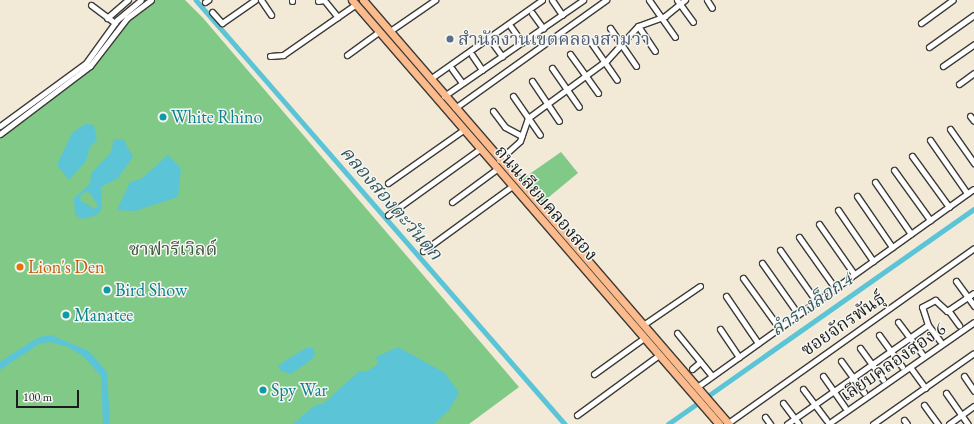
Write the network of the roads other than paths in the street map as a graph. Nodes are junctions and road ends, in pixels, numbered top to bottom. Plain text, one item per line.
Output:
1 (128, 0) edge
2 (141, 0) edge
3 (151, 0) edge
4 (255, 0) edge
5 (261, 0) edge
6 (364, 0) edge
7 (435, 0) edge
8 (542, 0) edge
9 (552, 0) edge
10 (582, 0) edge
11 (606, 0) edge
12 (650, 0) edge
13 (685, 0) edge
14 (707, 0) edge
15 (953, 0) edge
16 (318, 1) dead end
17 (354, 2) edge
18 (678, 2) edge
19 (91, 5) dead end
20 (712, 8) dead end
21 (371, 10) junction
22 (212, 12) dead end
23 (532, 13) dead end
24 (271, 15) dead end
25 (365, 15) junction
26 (562, 15) junction
27 (974, 15) edge
28 (338, 17) junction
29 (661, 17) junction
30 (107, 18) junction
31 (693, 22) dead end
32 (115, 23) junction
33 (920, 23) dead end
34 (638, 26) junction
35 (511, 27) dead end
36 (542, 28) junction
37 (610, 28) dead end
38 (390, 31) junction
39 (379, 32) junction
40 (675, 37) dead end
41 (491, 41) dead end
42 (590, 41) dead end
43 (522, 42) junction
44 (621, 43) junction
45 (974, 44) edge
46 (930, 46) dead end
47 (655, 51) dead end
48 (570, 54) dead end
49 (347, 55) dead end
50 (270, 56) dead end
51 (472, 56) dead end
52 (502, 56) junction
53 (604, 62) junction
54 (636, 66) dead end
55 (943, 66) dead end
56 (552, 68) dead end
57 (452, 69) dead end
58 (482, 70) junction
59 (974, 73) edge
60 (586, 76) junction
61 (430, 79) junction
62 (617, 80) dead end
63 (532, 81) dead end
64 (462, 84) junction
65 (960, 84) dead end
66 (566, 90) junction
67 (598, 93) dead end
68 (444, 96) junction
69 (513, 96) dead end
70 (547, 104) junction
71 (579, 107) dead end
72 (455, 108) junction
73 (493, 111) dead end
74 (970, 116) dead end
75 (528, 118) junction
76 (559, 121) dead end
77 (974, 121) edge
78 (0, 126) edge
79 (950, 129) dead end
80 (463, 130) junction
81 (0, 134) edge
82 (540, 135) dead end
83 (522, 136) junction
84 (930, 140) dead end
85 (480, 149) junction
86 (912, 156) dead end
87 (499, 160) junction
88 (974, 163) edge
89 (497, 169) junction
90 (894, 170) dead end
91 (875, 182) dead end
92 (388, 183) dead end
93 (512, 186) junction
94 (974, 189) edge
95 (967, 193) junction
96 (857, 196) dead end
97 (452, 202) dead end
98 (949, 207) junction
99 (838, 210) dead end
100 (388, 215) dead end
101 (930, 220) junction
102 (818, 224) dead end
103 (911, 234) junction
104 (799, 237) dead end
105 (892, 247) junction
106 (974, 248) edge
107 (780, 250) dead end
108 (423, 251) dead end
109 (873, 261) junction
110 (762, 263) dead end
111 (854, 274) junction
112 (743, 278) dead end
113 (956, 281) dead end
114 (700, 286) dead end
115 (835, 288) junction
116 (974, 293) edge
117 (726, 296) dead end
118 (968, 297) junction
119 (816, 301) junction
120 (974, 306) edge
121 (948, 310) junction
122 (798, 314) junction
123 (898, 322) dead end
124 (974, 322) edge
125 (643, 325) junction
126 (928, 325) junction
127 (959, 325) dead end
128 (779, 328) junction
129 (720, 329) dead end
130 (678, 333) dead end
131 (879, 335) dead end
132 (644, 338) junction
133 (910, 338) junction
134 (940, 341) dead end
135 (758, 343) junction
136 (860, 348) dead end
137 (891, 352) junction
138 (974, 353) edge
139 (922, 354) dead end
140 (659, 355) junction
141 (739, 357) junction
142 (841, 361) dead end
143 (700, 362) junction
144 (872, 365) junction
145 (902, 367) dead end
146 (910, 367) junction
147 (692, 369) dead end
148 (594, 374) dead end
149 (712, 376) junction
150 (823, 376) dead end
151 (964, 376) dead end
152 (853, 378) junction
153 (883, 380) dead end
154 (697, 387) junction
155 (925, 388) junction
156 (803, 389) dead end
157 (834, 391) junction
158 (974, 391) edge
159 (864, 393) dead end
160 (946, 393) dead end
161 (783, 403) dead end
162 (814, 405) junction
163 (924, 405) dead end
164 (974, 406) edge
165 (845, 407) dead end
166 (577, 414) dead end
167 (962, 415) junction
168 (764, 417) dead end
169 (795, 419) junction
170 (827, 422) edge
171 (729, 423) edge
172 (719, 424) edge
173 (770, 424) edge
174 (787, 424) edge
175 (799, 424) edge
176 (873, 424) edge
177 (938, 424) edge
178 (949, 424) edge
179 (968, 424) edge

1 - 30 street
2 - 32 street
3 - 81 street
4 - 22 street
5 - 24 street
6 - 21 main road, ถนนเลียบคลองสอง
7 - 38 street
8 - 61 street
9 - 26 street
10 - 26 street
11 - 72 street
12 - 29 street
13 - 18 street
14 - 20 street
15 - 33 street
16 - 28 street
17 - 25 main road, ถนนเลียบคลองสอง
17 - 28 street
18 - 29 street
18 - 31 street
19 - 30 street
21 - 25 main road
21 - 38 main road, ถนนเลียบคลองสอง
23 - 36 street
25 - 39 main road, ถนนเลียบคลองสอง
26 - 36 street
27 - 46 street
28 - 50 street
29 - 34 street
29 - 40 street
30 - 32 street
32 - 78 street
34 - 44 street
34 - 47 street
35 - 43 street
36 - 43 street
37 - 44 street
38 - 61 main road, ถนนเลียบคลองสอง
39 - 49 street
39 - 80 main road, ถนนเลียบคลองสอง
41 - 52 street
42 - 53 street
43 - 52 street
44 - 53 street
44 - 54 street
45 - 55 street
48 - 60 street
51 - 58 street
52 - 58 street
53 - 60 street
53 - 62 street
56 - 66 street
57 - 64 street
58 - 64 street
59 - 65 street
60 - 66 street
60 - 67 street
61 - 68 main road, ถนนเลียบคลองสอง
63 - 70 street
64 - 68 street
66 - 70 street
66 - 71 street
68 - 72 main road, ถนนเลียบคลองสอง
69 - 75 street
70 - 75 street
70 - 76 street
72 - 87 main road, ถนนเลียบคลองสอง
73 - 83 street
74 - 77 street
75 - 82 street
75 - 83 street
79 - 88 street
80 - 85 main road, ถนนเลียบคลองสอง
80 - 92 street
83 - 87 street
84 - 95 street
85 - 89 main road, ถนนเลียบคลองสอง
85 - 100 street
86 - 98 street
87 - 125 main road, ถนนเลียบคลองสอง
89 - 93 main road, ถนนเลียบคลองสอง
89 - 97 street
90 - 101 street
91 - 103 street
93 - 108 street
93 - 132 main road, ถนนเลียบคลองสอง
94 - 95 street
95 - 98 street
96 - 105 street
98 - 101 street
99 - 109 street
101 - 103 street
102 - 111 street
103 - 105 street
104 - 115 street
105 - 109 street
106 - 171 street, ซอยจักรพันธุ์
107 - 119 street
109 - 111 street
110 - 122 street
111 - 115 street
112 - 128 street
113 - 118 street
114 - 125 street
115 - 119 street
116 - 118 street
117 - 135 street
118 - 120 street
118 - 121 street
119 - 122 street
121 - 126 street
121 - 127 street
122 - 128 street
123 - 133 street
124 - 146 street, เลียบคลองสอง 6
125 - 154 main road, ถนนเลียบคลองสอง
126 - 133 street
126 - 134 street
128 - 135 street
129 - 141 street
130 - 143 street
131 - 137 street
132 - 140 main road, ถนนเลียบคลองสอง
132 - 148 street
133 - 137 street
133 - 139 street
135 - 141 street
136 - 144 street
137 - 144 street
137 - 145 street
138 - 155 street
140 - 166 street
140 - 172 main road, ถนนเลียบคลองสอง
141 - 149 street
142 - 152 street
143 - 147 street
143 - 149 street
144 - 152 street
144 - 153 street
146 - 155 street
146 - 170 street, เลียบคลองสอง 6
149 - 154 street
150 - 157 street
151 - 158 street
152 - 157 street
152 - 159 street
154 - 171 main road, ถนนเลียบคลองสอง
155 - 176 street
156 - 162 street
157 - 162 street
157 - 165 street
160 - 167 street
161 - 169 street
162 - 169 street
162 - 170 street
163 - 177 street
164 - 167 street
167 - 178 street
167 - 179 street
168 - 173 street
169 - 174 street
169 - 175 street

